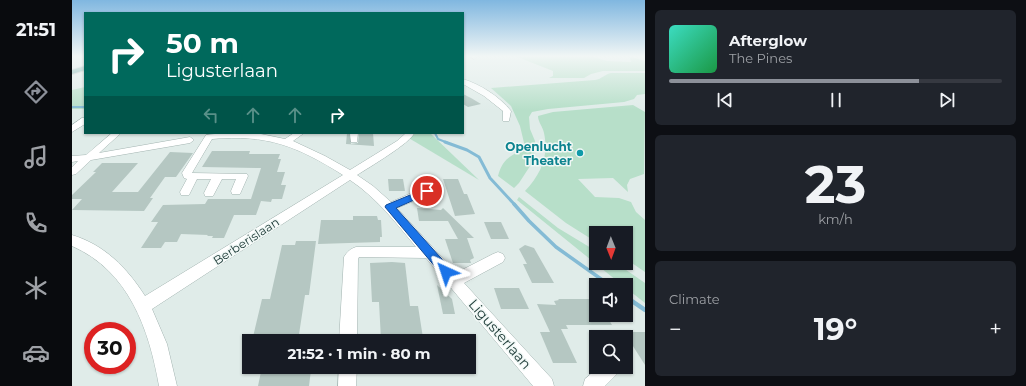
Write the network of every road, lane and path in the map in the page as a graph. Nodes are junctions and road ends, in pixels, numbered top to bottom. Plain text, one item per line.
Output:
1 (464, 82) edge
2 (506, 119) dead end
3 (84, 121) edge
4 (72, 130) edge
5 (84, 131) edge
6 (116, 134) edge
7 (298, 134) edge
8 (410, 134) dead end
9 (190, 140) dead end
10 (286, 142) junction
11 (72, 158) edge
12 (88, 158) junction
13 (72, 172) edge
14 (349, 175) junction
15 (194, 176) junction
16 (218, 176) junction
17 (236, 191) dead end
18 (427, 191) dead end
19 (184, 192) dead end
20 (209, 193) dead end
21 (389, 207) junction
22 (72, 240) edge
23 (429, 253) junction
24 (498, 258) dead end
25 (454, 281) junction
26 (143, 306) junction
27 (348, 334) edge
28 (348, 374) edge
29 (605, 374) edge
30 (168, 386) edge
31 (347, 386) edge
32 (545, 386) edge
33 (592, 386) edge

1 - 2 street
3 - 4 street
4 - 5 street
6 - 12 street
7 - 10 street
8 - 14 street, Berberislaan
9 - 12 street
10 - 14 street
10 - 15 street
11 - 12 street
12 - 13 street
14 - 21 street, Ligusterlaan
14 - 26 street, Berberislaan
15 - 16 street
15 - 19 street
16 - 17 street
16 - 20 street
18 - 21 street
21 - 23 street, Ligusterlaan
22 - 26 street
23 - 25 street, Ligusterlaan
23 - 27 street
24 - 25 street
25 - 32 street, Ligusterlaan
26 - 30 street
28 - 31 street
29 - 33 street

